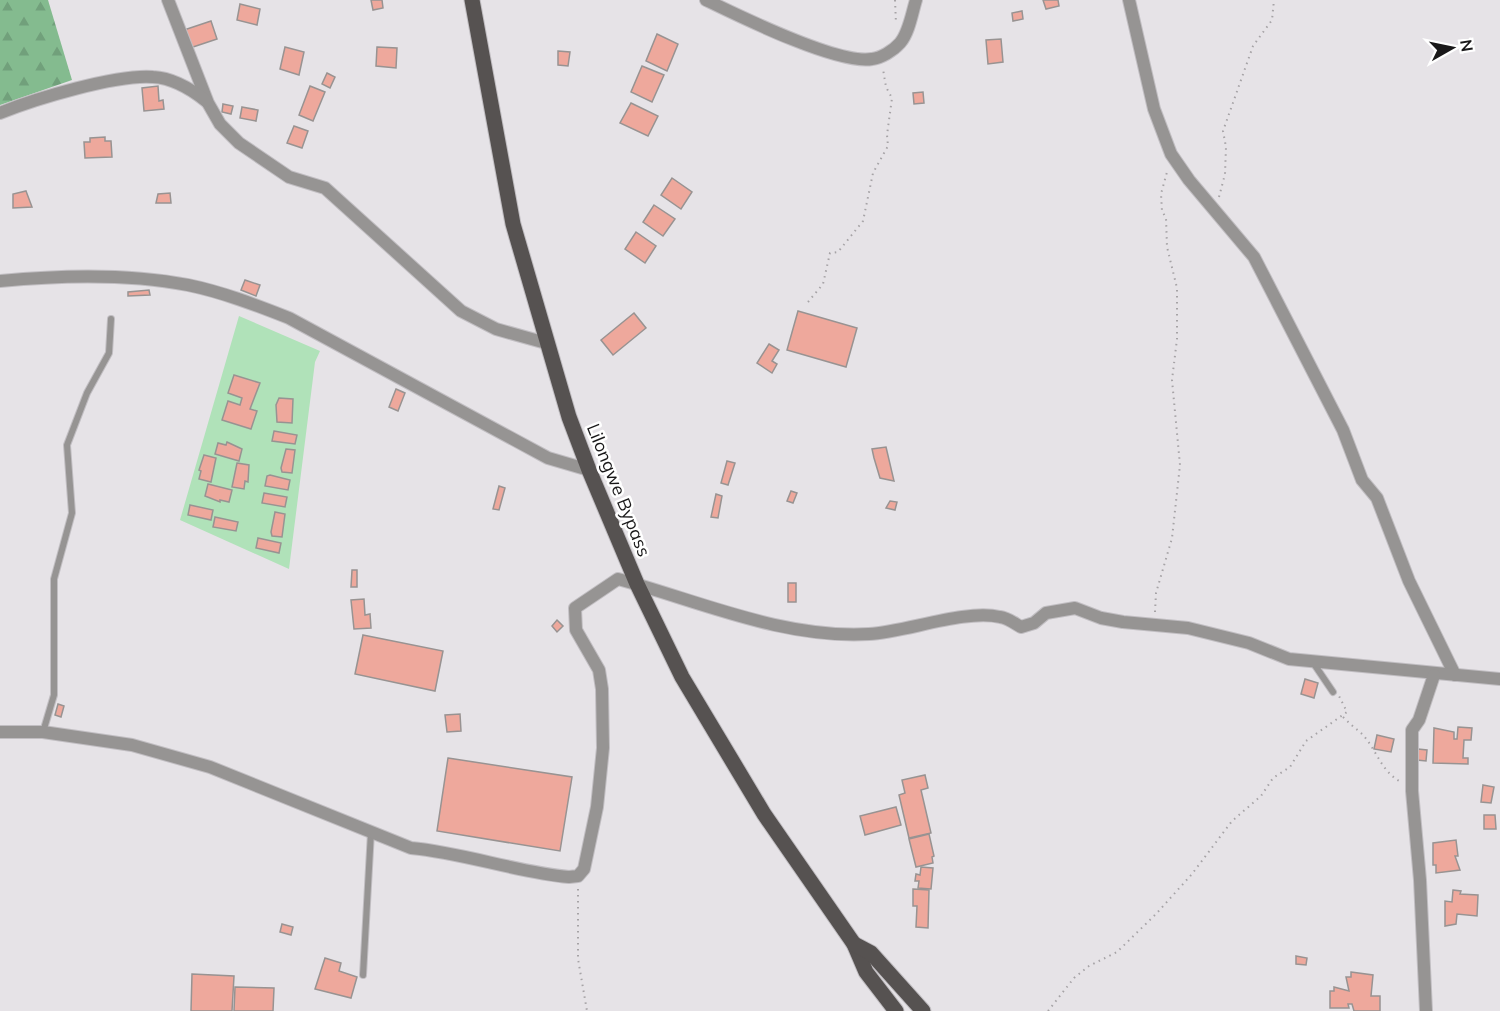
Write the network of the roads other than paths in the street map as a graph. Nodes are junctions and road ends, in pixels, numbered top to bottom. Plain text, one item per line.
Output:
1 (168, 0) edge
2 (471, 0) edge
3 (706, 0) edge
4 (916, 0) edge
5 (1129, 0) edge
6 (208, 103) junction
7 (0, 113) edge
8 (0, 281) edge
9 (111, 319) dead end
10 (546, 343) junction
11 (589, 470) junction
12 (637, 584) junction
13 (1312, 661) junction
14 (1434, 675) junction
15 (1455, 675) junction
16 (1500, 679) edge
17 (1333, 692) road end
18 (0, 732) edge
19 (43, 732) junction
20 (371, 832) junction
21 (854, 944) junction
22 (363, 975) dead end
23 (896, 1011) edge
24 (923, 1011) edge
25 (1426, 1011) edge

1 - 6 street
2 - 10 main road, Lilongwe Bypass
3 - 4 street
5 - 15 street
6 - 7 street
6 - 10 street
8 - 11 street
9 - 19 lane
10 - 11 main road, Lilongwe Bypass
11 - 12 main road, Lilongwe Bypass
12 - 13 street
12 - 20 street
12 - 21 main road, Lilongwe Bypass
13 - 14 street
13 - 17 lane
14 - 15 street
14 - 25 street
15 - 16 street
18 - 19 street
19 - 20 street
20 - 22 lane
21 - 23 main road, Lilongwe Bypass
21 - 24 main road, Lilongwe Bypass

